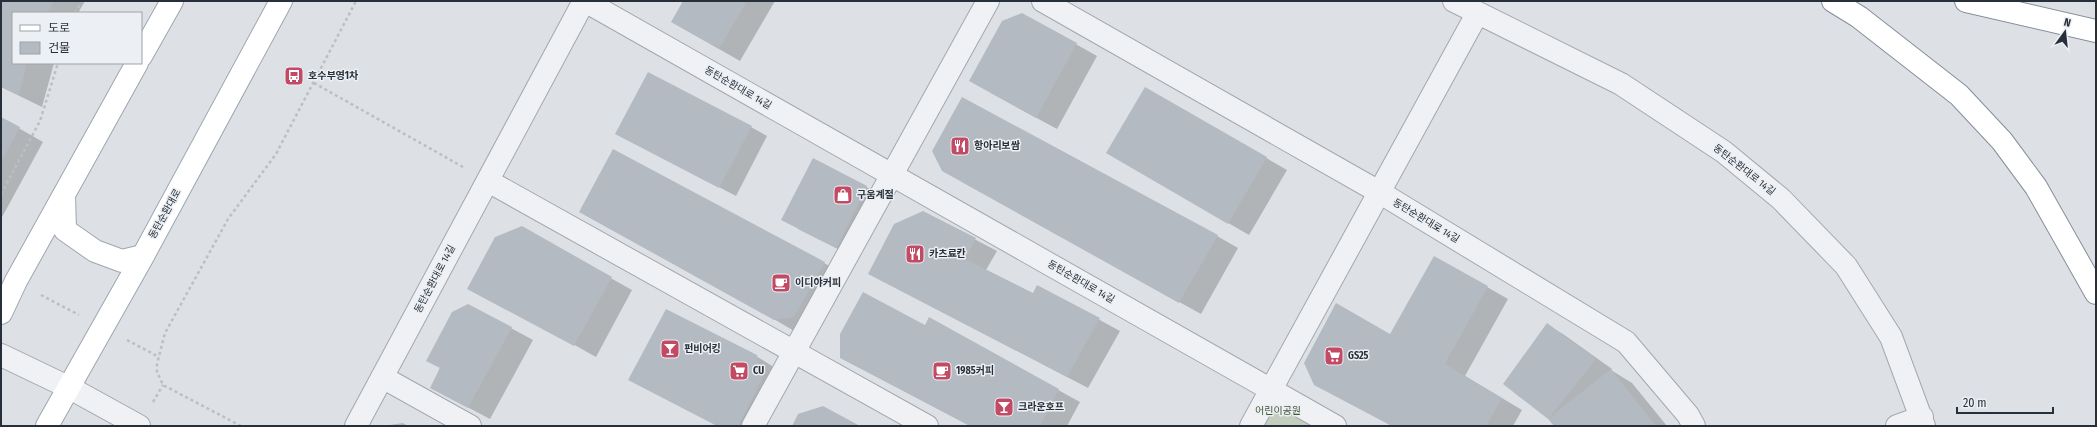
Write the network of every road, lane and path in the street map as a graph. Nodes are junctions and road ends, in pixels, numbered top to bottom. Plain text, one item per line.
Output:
1 (82, 1) edge
2 (172, 1) edge
3 (281, 1) edge
4 (356, 1) edge
5 (584, 1) edge
6 (988, 1) edge
7 (1043, 1) edge
8 (1454, 1) edge
9 (1833, 1) edge
10 (1966, 1) edge
11 (76, 12) edge
12 (1477, 14) junction
13 (2096, 31) edge
14 (142, 54) edge
15 (58, 64) edge
16 (136, 64) edge
17 (314, 83) junction
18 (892, 175) junction
19 (488, 181) junction
20 (1379, 192) junction
21 (1, 194) edge
22 (64, 195) junction
23 (143, 256) junction
24 (2096, 293) edge
25 (1, 314) edge
26 (794, 352) junction
27 (1, 354) edge
28 (382, 377) junction
29 (70, 388) junction
30 (1271, 390) junction
31 (1923, 422) edge
32 (47, 426) edge
33 (139, 426) edge
34 (241, 426) edge
35 (356, 426) edge
36 (470, 426) edge
37 (753, 426) edge
38 (927, 426) edge
39 (1251, 426) edge
40 (1335, 426) edge
41 (1694, 426) edge
42 (1897, 426) edge

1 - 11 path
2 - 14 main road
3 - 23 main road, 동탄순환대로
4 - 17 path
5 - 18 street, 동탄순환대로 14길
5 - 19 street, 동탄순환대로 14길
6 - 18 street
7 - 20 street, 동탄순환대로 14길
8 - 12 street, 동탄순환대로 14길
9 - 24 main road
10 - 13 main road
12 - 20 street
12 - 31 street, 동탄순환대로 14길
15 - 21 path
16 - 22 main road
17 - 19 path
17 - 34 path
18 - 26 street
18 - 30 street, 동탄순환대로 14길
19 - 26 street
19 - 28 street, 동탄순환대로 14길
20 - 30 street
20 - 41 street, 동탄순환대로 14길
22 - 23 main road
22 - 25 main road
23 - 29 main road, 동탄순환대로
26 - 37 street
26 - 38 street
27 - 29 street
28 - 35 street, 동탄순환대로 14길
28 - 36 street
29 - 32 main road, 동탄순환대로
29 - 33 street
30 - 39 street
30 - 40 street, 동탄순환대로 14길
31 - 42 street, 동탄순환대로 14길

